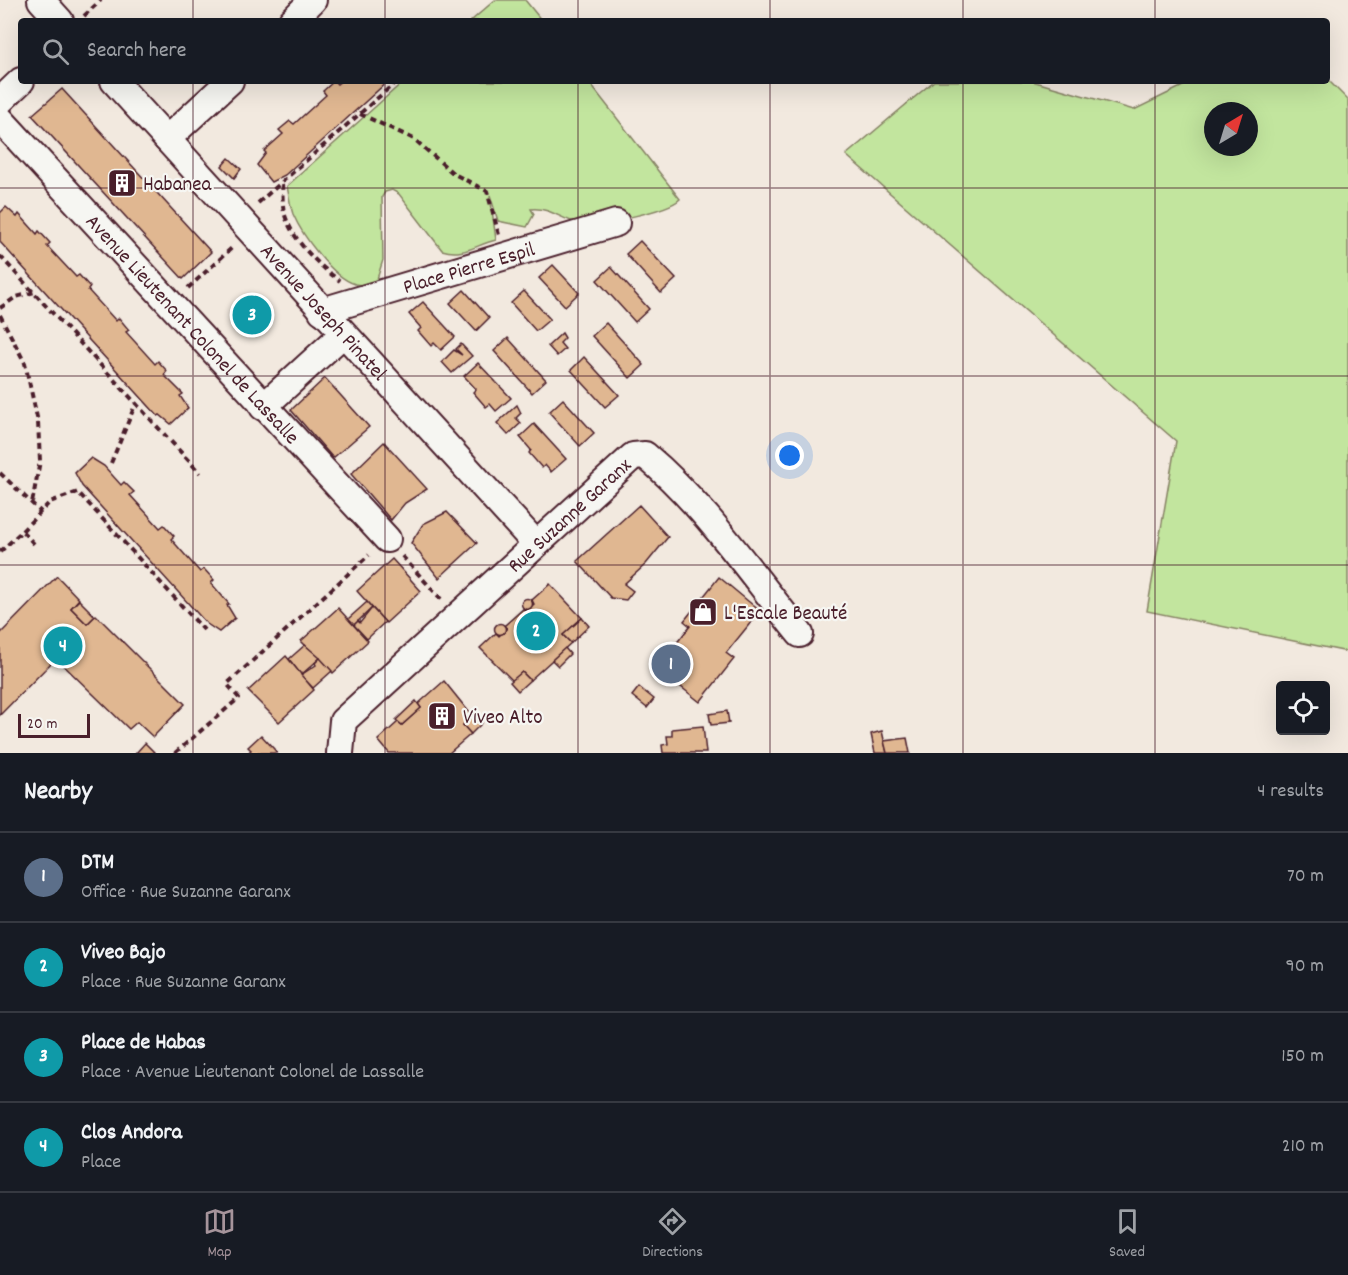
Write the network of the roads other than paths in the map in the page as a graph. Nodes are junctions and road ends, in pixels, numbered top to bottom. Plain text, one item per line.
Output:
1 (41, 0) edge
2 (313, 0) edge
3 (57, 18) edge
4 (295, 18) edge
5 (18, 84) edge
6 (117, 84) edge
7 (227, 84) edge
8 (0, 101) edge
9 (0, 119) edge
10 (167, 139) junction
11 (616, 223) dead end
12 (322, 311) junction
13 (344, 334) junction
14 (263, 407) junction
15 (387, 539) road end
16 (535, 543) junction
17 (800, 634) dead end
18 (340, 753) edge

1 - 3 street
2 - 4 street
5 - 8 street
6 - 10 street, Avenue Joseph Pinatel
7 - 10 street
9 - 14 street, Avenue Lieutenant Colonel de Lassalle
10 - 12 street, Avenue Joseph Pinatel
11 - 12 street, Place Pierre Espil
12 - 13 street, Avenue Joseph Pinatel
13 - 14 street
13 - 16 street, Avenue Joseph Pinatel
14 - 15 street, Avenue Lieutenant Colonel de Lassalle
16 - 17 street, Rue Suzanne Garanx
16 - 18 street, Rue Suzanne Garanx

